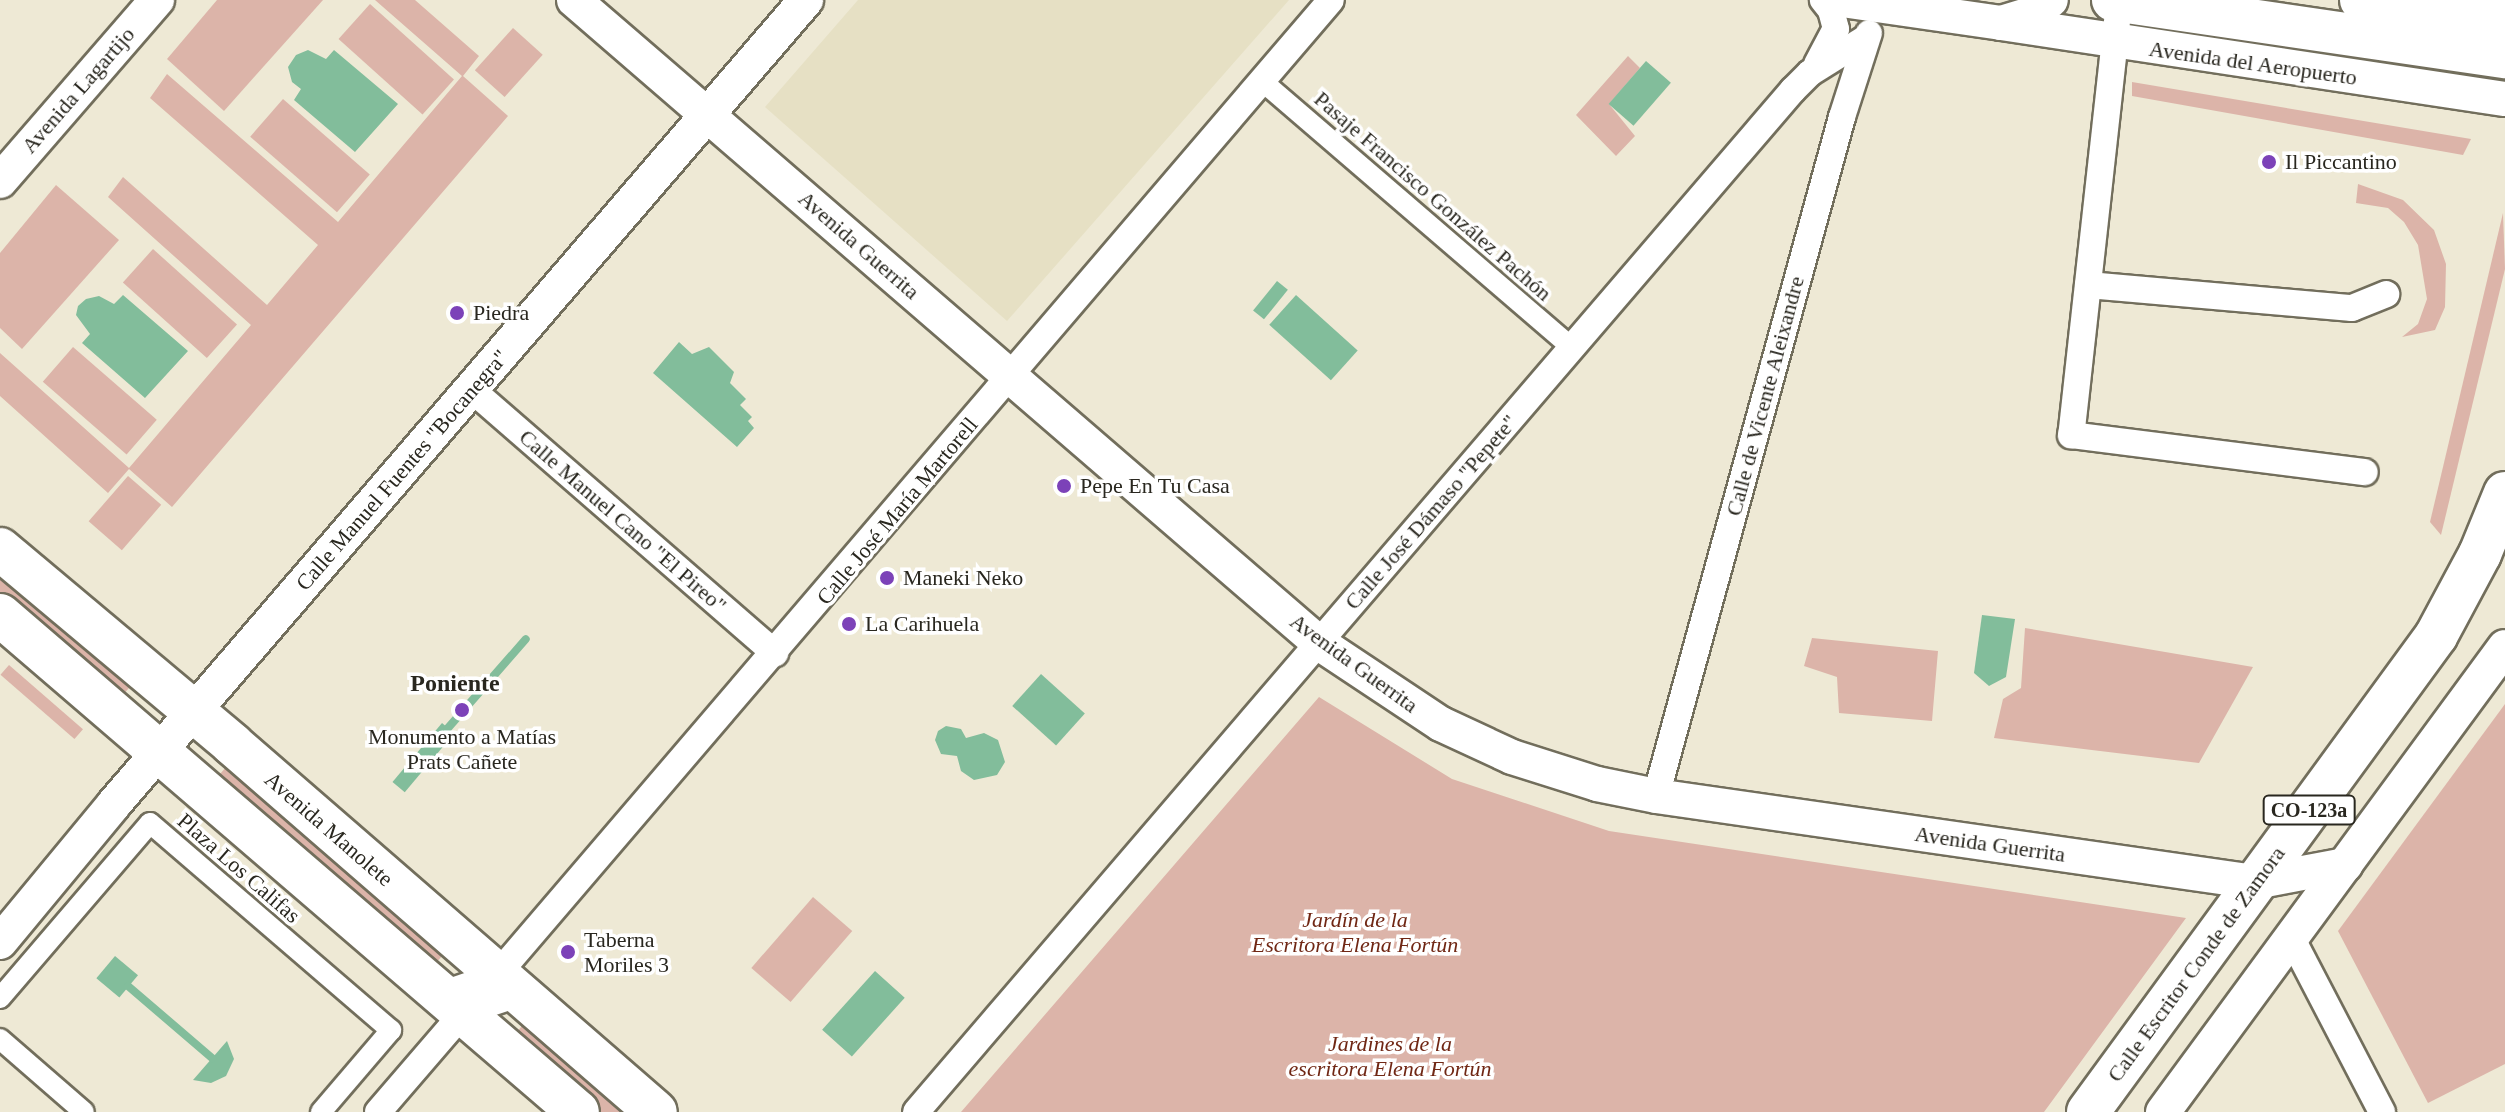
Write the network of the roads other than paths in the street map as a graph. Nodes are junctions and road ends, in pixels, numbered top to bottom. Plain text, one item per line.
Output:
1 (157, 0) edge
2 (574, 0) edge
3 (806, 0) edge
4 (1331, 0) edge
5 (1823, 0) edge
6 (1842, 0) edge
7 (2051, 0) edge
8 (2113, 0) edge
9 (2361, 0) edge
10 (2119, 1) edge
11 (1896, 8) junction
12 (2505, 21) edge
13 (2001, 23) junction
14 (1866, 38) junction
15 (2114, 43) junction
16 (2505, 57) edge
17 (1810, 73) junction
18 (1262, 81) junction
19 (2505, 99) edge
20 (707, 115) junction
21 (0, 181) edge
22 (2088, 285) junction
23 (2386, 294) dead end
24 (1572, 348) junction
25 (1011, 376) junction
26 (471, 389) junction
27 (2365, 472) dead end
28 (2505, 493) edge
29 (0, 549) edge
30 (2505, 556) edge
31 (0, 615) edge
32 (1319, 643) junction
33 (2505, 647) edge
34 (775, 653) junction
35 (193, 712) junction
36 (159, 752) junction
37 (1656, 796) junction
38 (2345, 865) junction
39 (2273, 880) junction
40 (2292, 939) junction
41 (0, 942) edge
42 (507, 985) junction
43 (0, 998) edge
44 (453, 1003) junction
45 (0, 1039) edge
46 (84, 1112) edge
47 (321, 1112) edge
48 (378, 1112) edge
49 (578, 1112) edge
50 (656, 1112) edge
51 (916, 1112) edge
52 (2088, 1112) edge
53 (2121, 1112) edge
54 (2163, 1112) edge
55 (2382, 1112) edge

1 - 21 street, Avenida Lagartijo
2 - 20 street, Avenida Guerrita
3 - 20 street, Calle Manuel Fuentes "Bocanegra"
4 - 18 street, Calle José María Martorell
5 - 17 street
6 - 11 street, Avenida del Aeropuerto
7 - 13 street, Avenida del Aeropuerto
8 - 10 main road, Avenida del Aeropuerto
9 - 12 main road
10 - 15 street
10 - 16 main road, Avenida del Aeropuerto
11 - 13 street, Avenida del Aeropuerto
11 - 14 street, Calle de Vicente Aleixandre
13 - 15 street, Avenida del Aeropuerto
14 - 17 street, Calle José Dámaso "Pepete"
14 - 37 street, Calle de Vicente Aleixandre
15 - 19 street, Avenida del Aeropuerto
15 - 22 street
17 - 24 street, Calle José Dámaso "Pepete"
18 - 24 street, Pasaje Francisco González Pachón
18 - 25 street, Calle José María Martorell
20 - 25 street, Avenida Guerrita
20 - 26 street, Calle Manuel Fuentes "Bocanegra"
22 - 23 street
22 - 27 street
24 - 32 street, Calle José Dámaso "Pepete"
25 - 32 street, Avenida Guerrita
25 - 34 street, Calle José María Martorell
26 - 34 street, Calle Manuel Cano "El Pireo"
26 - 35 street, Calle Manuel Fuentes "Bocanegra"
28 - 39 main road, Calle Escritor Conde de Zamora / CO-123a
29 - 35 main road, Avenida Manolete
30 - 39 main road, Calle Escritor Conde de Zamora / CO-123a
31 - 36 main road
32 - 37 street, Avenida Guerrita
32 - 51 street, Calle José Dámaso "Pepete"
33 - 38 street
34 - 42 street, Calle José María Martorell
35 - 36 street, Calle Manuel Fuentes "Bocanegra"
35 - 42 main road, Avenida Manolete
36 - 41 street, Calle Manuel Fuentes "Bocanegra"
36 - 44 main road
37 - 39 street, Avenida Guerrita
38 - 39 street
38 - 40 street
39 - 52 main road, Calle Escritor Conde de Zamora / CO-123a
39 - 53 main road, Calle Escritor Conde de Zamora / CO-123a
40 - 54 street
40 - 55 street
42 - 44 street
42 - 50 main road, Avenida Manolete
43 - 47 street, Plaza Los Califas
44 - 48 street
44 - 49 main road
45 - 46 street

